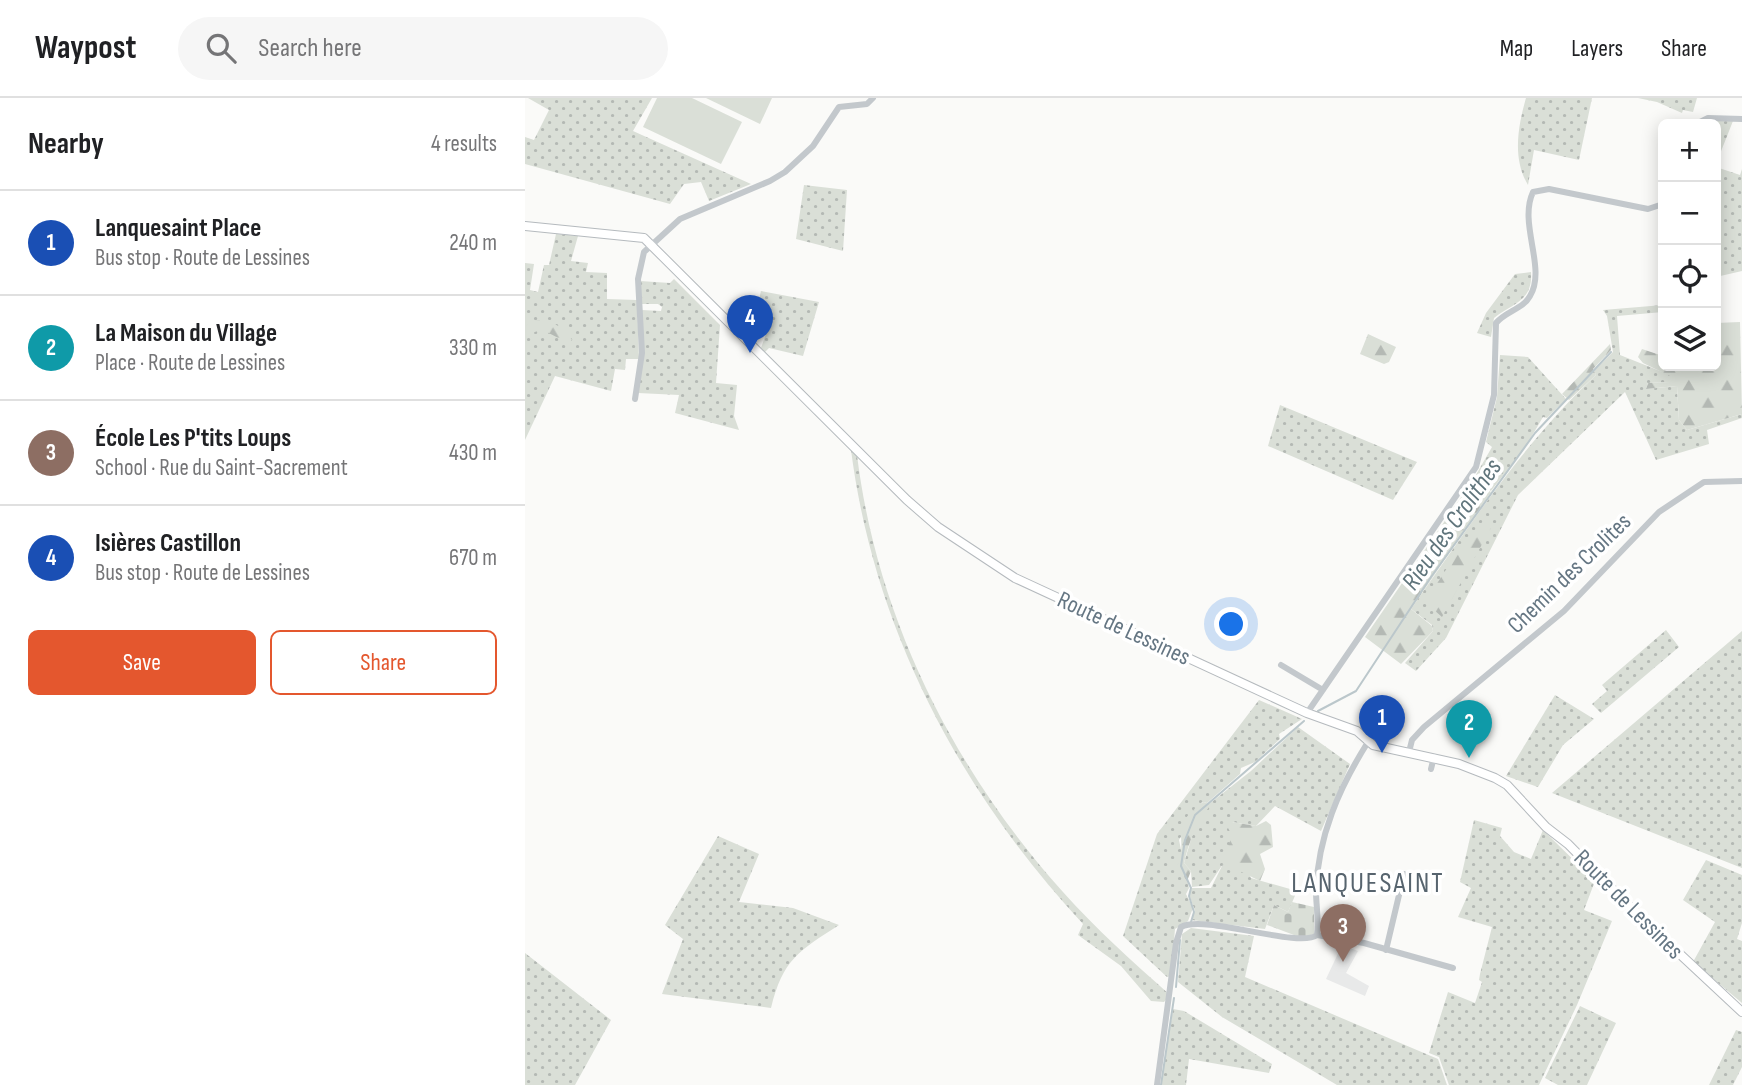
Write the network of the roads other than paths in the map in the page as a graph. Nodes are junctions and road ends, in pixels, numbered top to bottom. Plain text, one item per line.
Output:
1 (873, 98) edge
2 (1706, 119) edge
3 (1742, 119) edge
4 (1658, 206) edge
5 (525, 226) edge
6 (651, 244) junction
7 (635, 399) dead end
8 (1742, 481) edge
9 (1281, 665) dead end
10 (1323, 690) junction
11 (1307, 713) junction
12 (1368, 742) junction
13 (1409, 752) junction
14 (1434, 757) junction
15 (1431, 769) dead end
16 (1404, 874) dead end
17 (1317, 934) junction
18 (1386, 950) junction
19 (1453, 968) dead end
20 (1742, 1012) edge
21 (1157, 1085) edge

1 - 6 street
2 - 3 street
4 - 10 street
5 - 6 main road, Route de Lessines
6 - 7 street
6 - 11 main road, Route de Lessines
8 - 13 street, Chemin des Crolites
9 - 10 street
10 - 11 street
11 - 12 main road, Route de Lessines
12 - 13 main road, Route de Lessines
12 - 17 street
13 - 14 main road, Route de Lessines
14 - 15 street
14 - 20 main road, Route de Lessines
16 - 18 street
17 - 18 street
17 - 21 street
18 - 19 street

